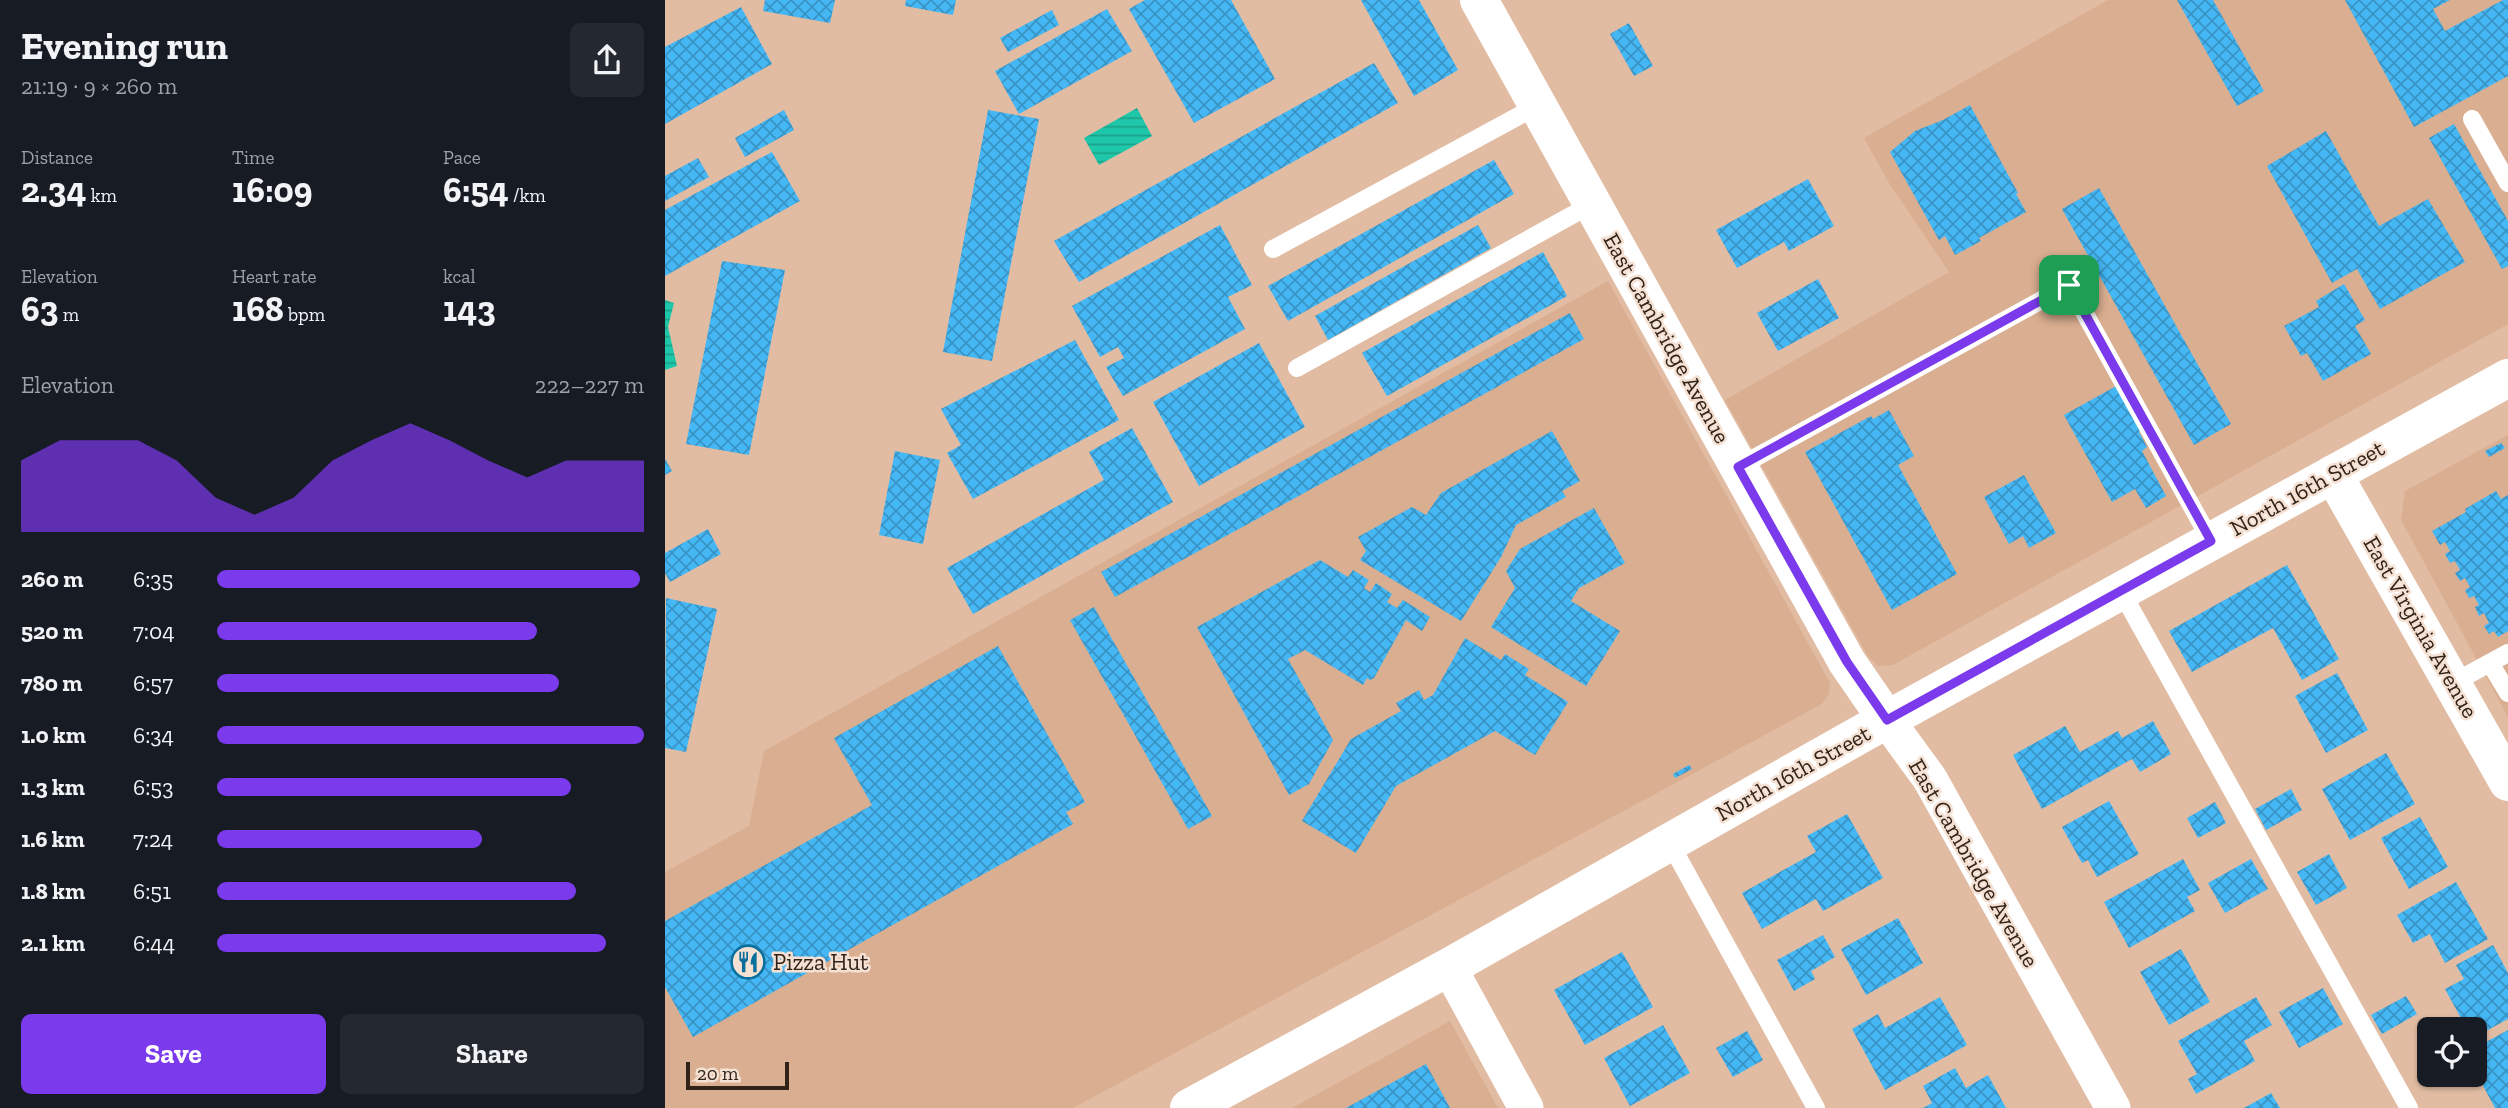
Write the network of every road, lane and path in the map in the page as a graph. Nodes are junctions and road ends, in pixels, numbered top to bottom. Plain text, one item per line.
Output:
1 (1479, 0) edge
2 (1537, 106) junction
3 (2472, 119) dead end
4 (2508, 183) edge
5 (1592, 204) junction
6 (1273, 248) dead end
7 (1297, 368) dead end
8 (2505, 388) edge
9 (1738, 467) junction
10 (2333, 474) junction
11 (2211, 541) junction
12 (2121, 590) junction
13 (2508, 653) edge
14 (2490, 663) junction
15 (2453, 683) junction
16 (2508, 693) edge
17 (1887, 720) junction
18 (2508, 782) edge
19 (1670, 843) junction
20 (1449, 967) junction
21 (1189, 1108) edge
22 (1526, 1108) edge
23 (1816, 1108) edge
24 (2113, 1108) edge
25 (2409, 1108) edge

1 - 2 main road, East Cambridge Avenue
2 - 5 main road, East Cambridge Avenue
2 - 6 lane
3 - 4 lane
5 - 7 lane
5 - 9 main road, East Cambridge Avenue
8 - 10 main road, North 16th Street
9 - 11 lane
9 - 17 main road, East Cambridge Avenue
10 - 11 main road, North 16th Street
10 - 15 main road, East Virginia Avenue
11 - 12 main road, North 16th Street
12 - 17 main road, North 16th Street
12 - 25 lane
13 - 14 lane
14 - 15 lane
14 - 16 lane
15 - 18 main road, East Virginia Avenue
17 - 19 main road, North 16th Street
17 - 24 street, East Cambridge Avenue
19 - 20 main road, North 16th Street
19 - 23 lane
20 - 21 main road, North 16th Street
20 - 22 street

